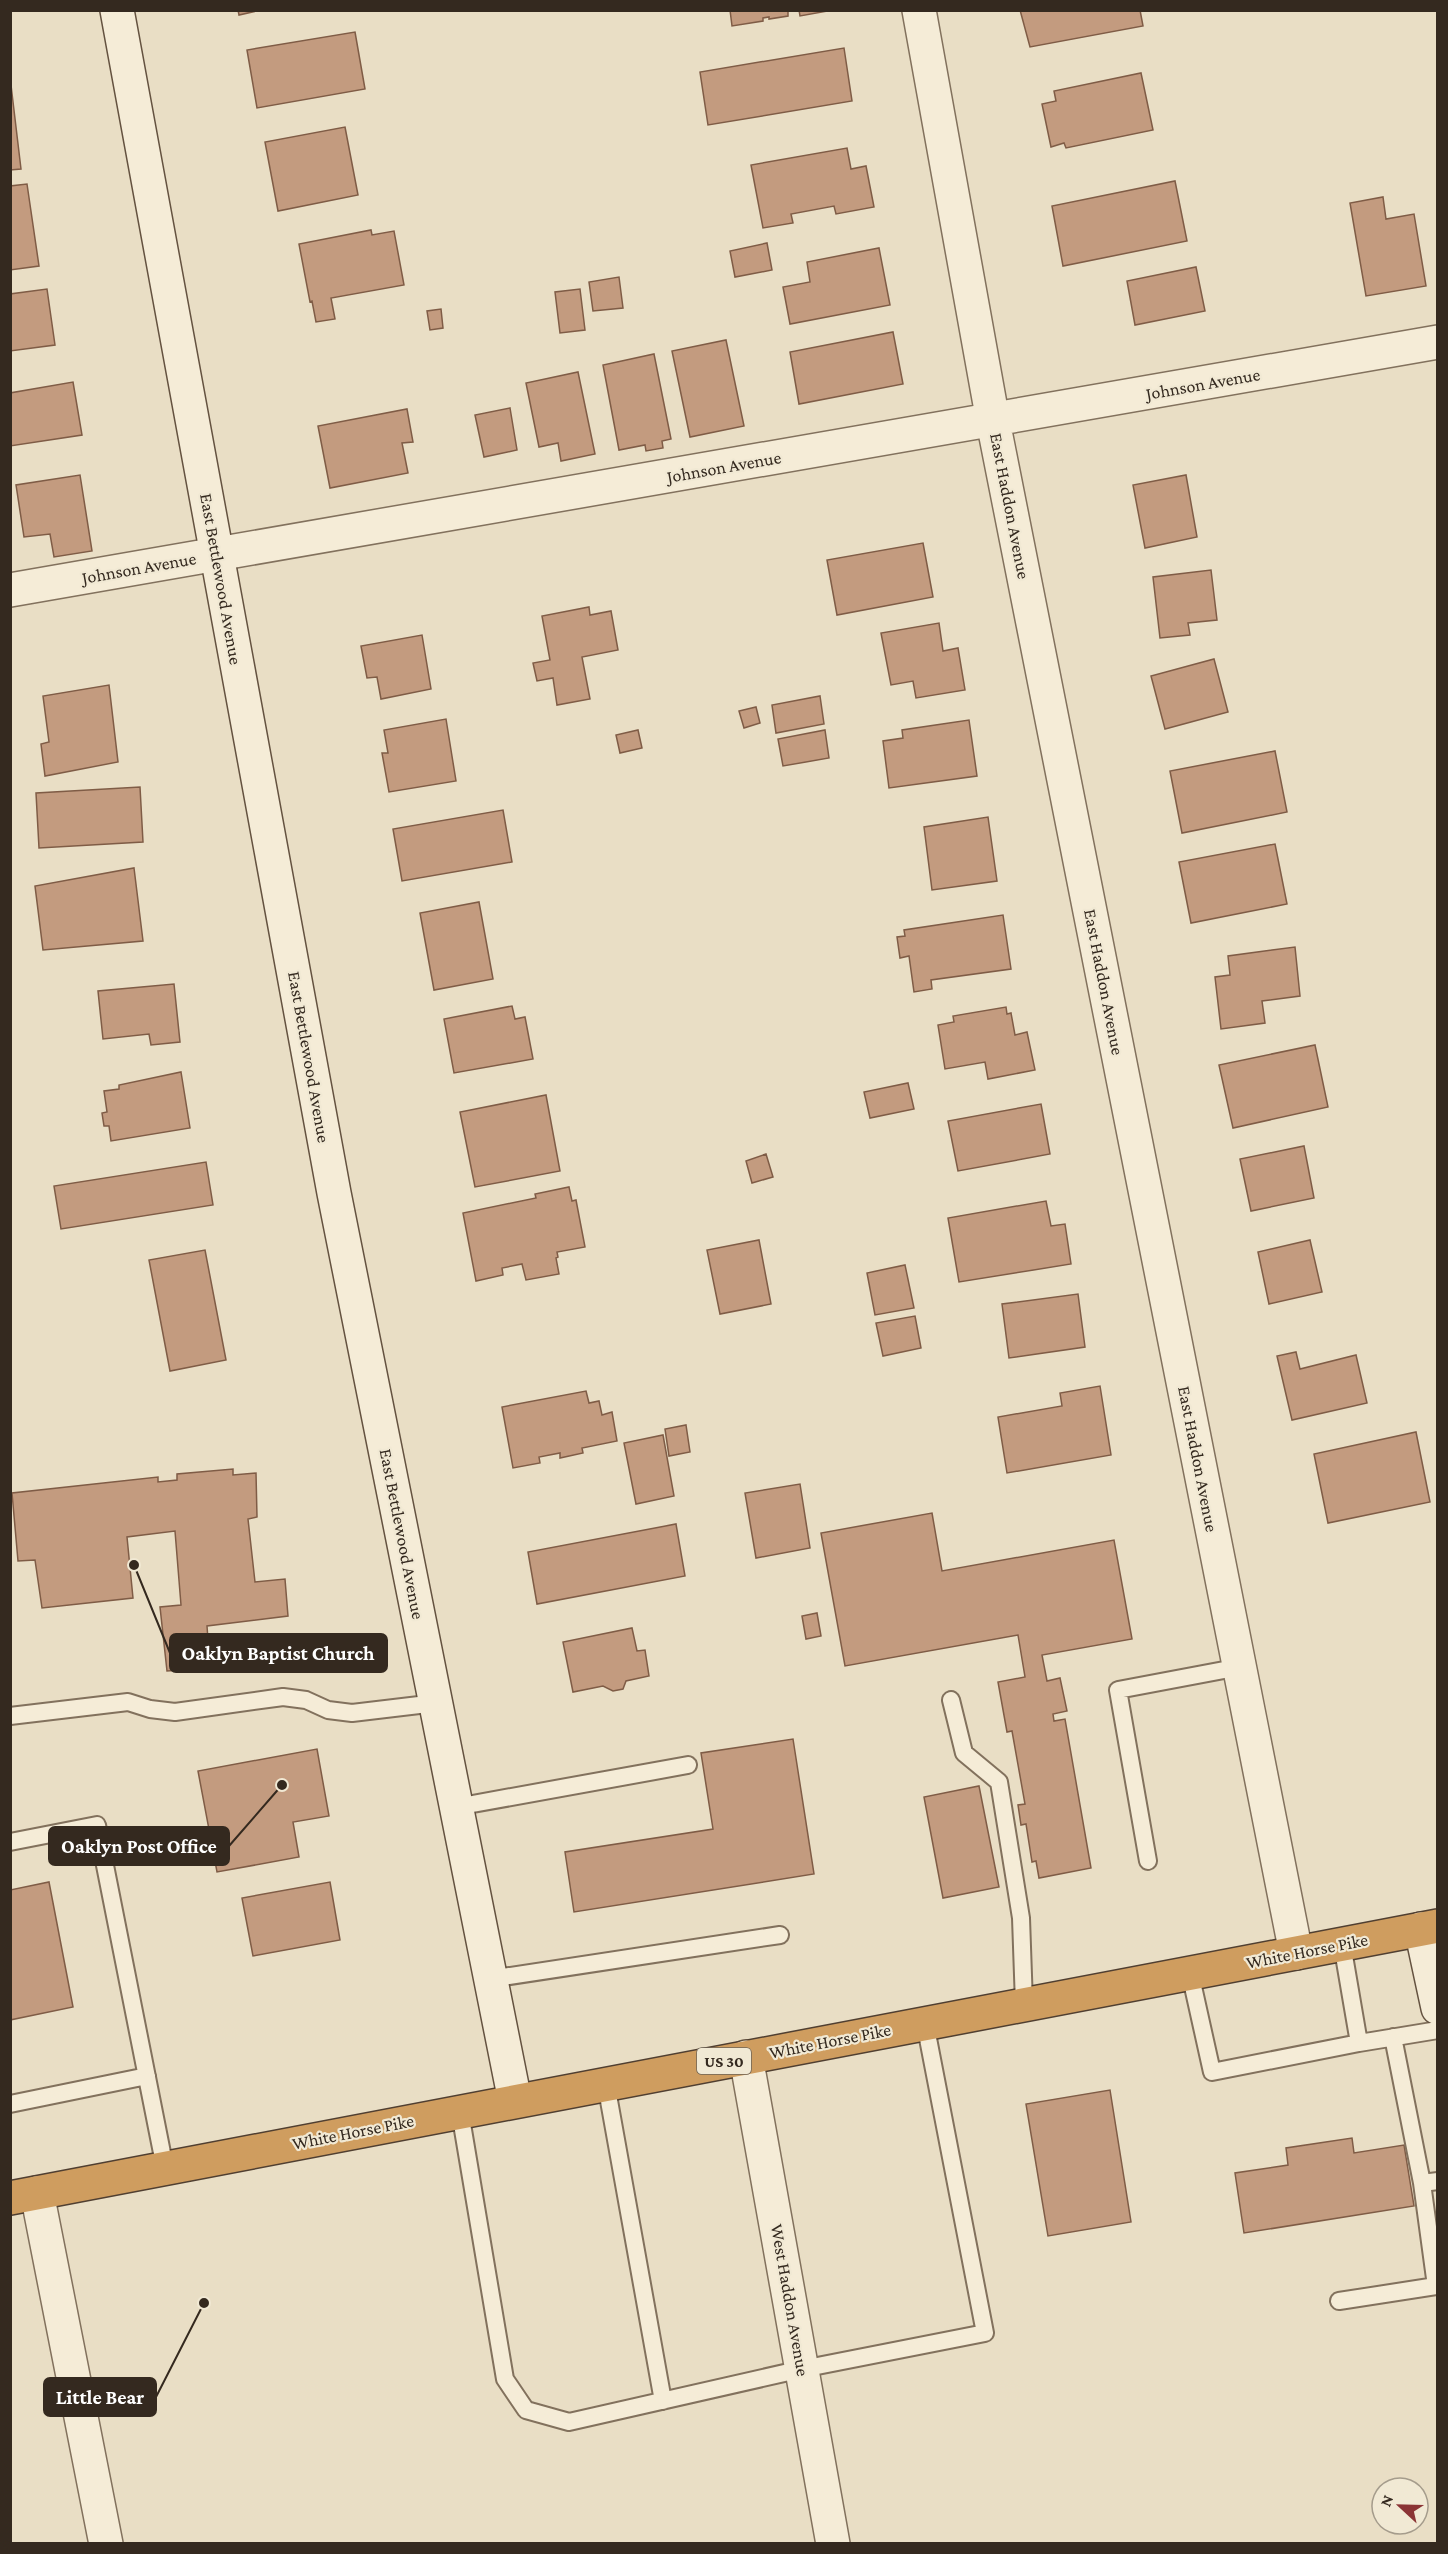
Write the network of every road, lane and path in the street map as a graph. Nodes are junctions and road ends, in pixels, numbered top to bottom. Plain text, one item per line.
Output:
1 (117, 10) edge
2 (919, 10) edge
3 (1437, 342) edge
4 (993, 421) junction
5 (216, 555) junction
6 (10, 590) edge
7 (1240, 1667) junction
8 (951, 1700) dead end
9 (436, 1703) junction
10 (10, 1716) edge
11 (688, 1765) dead end
12 (456, 1807) junction
13 (10, 1842) edge
14 (1148, 1861) dead end
15 (1429, 1928) edge
16 (780, 1935) dead end
17 (1342, 1944) junction
18 (1296, 1953) junction
19 (1190, 1973) junction
20 (490, 1979) junction
21 (1024, 2004) junction
22 (1437, 2008) edge
23 (925, 2023) junction
24 (1437, 2030) edge
25 (1393, 2037) junction
26 (1359, 2043) junction
27 (746, 2057) junction
28 (147, 2076) junction
29 (606, 2084) junction
30 (515, 2102) junction
31 (10, 2104) edge
32 (459, 2112) junction
33 (165, 2168) junction
34 (1430, 2182) edge
35 (24, 2195) edge
36 (1437, 2286) edge
37 (1339, 2301) dead end
38 (802, 2369) junction
39 (663, 2400) junction
40 (106, 2544) edge
41 (833, 2544) edge

1 - 5 street, East Bettlewood Avenue
2 - 4 street, East Haddon Avenue
3 - 4 street, Johnson Avenue
4 - 5 street, Johnson Avenue
4 - 7 street, East Haddon Avenue
5 - 6 street, Johnson Avenue
5 - 9 street, East Bettlewood Avenue
7 - 14 lane
7 - 18 street, East Haddon Avenue
8 - 21 lane
9 - 10 lane
9 - 12 street, East Bettlewood Avenue
11 - 12 lane
12 - 20 street, East Bettlewood Avenue
13 - 28 lane
15 - 17 highway, White Horse Pike / US 30
15 - 22 street
16 - 20 lane
17 - 18 highway, White Horse Pike / US 30
17 - 26 lane
18 - 19 highway, White Horse Pike / US 30
19 - 21 highway, White Horse Pike / US 30
19 - 26 lane
20 - 30 street, East Bettlewood Avenue
21 - 23 highway, White Horse Pike / US 30
23 - 27 highway, White Horse Pike / US 30
23 - 38 lane
24 - 25 lane
25 - 26 lane
25 - 34 lane
27 - 29 highway, White Horse Pike / US 30
27 - 38 street, West Haddon Avenue
28 - 31 lane
28 - 33 lane
29 - 30 highway, White Horse Pike / US 30
29 - 39 lane
30 - 32 highway, White Horse Pike / US 30
32 - 33 highway, White Horse Pike / US 30
32 - 39 lane
33 - 35 highway, White Horse Pike / US 30
34 - 36 lane
35 - 40 street
36 - 37 lane
38 - 39 lane
38 - 41 street, West Haddon Avenue

